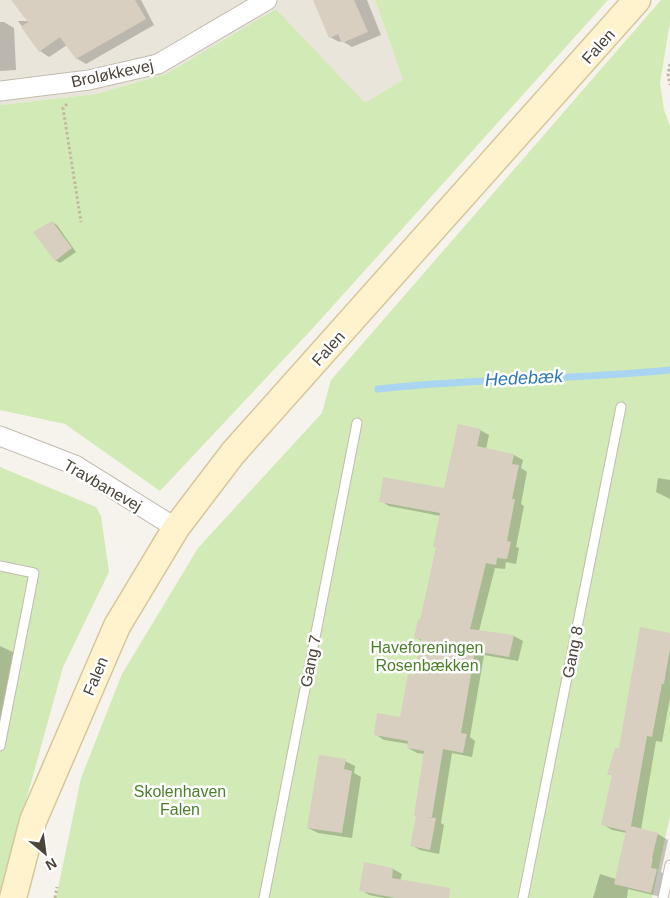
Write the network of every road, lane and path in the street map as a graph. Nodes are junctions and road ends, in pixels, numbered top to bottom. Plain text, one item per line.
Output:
1 (267, 0) edge
2 (637, 0) edge
3 (670, 64) edge
4 (89, 80) junction
5 (670, 85) edge
6 (0, 91) edge
7 (82, 222) dead end
8 (621, 406) dead end
9 (357, 423) dead end
10 (0, 436) edge
11 (176, 528) junction
12 (0, 566) edge
13 (71, 732) junction
14 (0, 746) edge
15 (670, 865) edge
16 (57, 887) dead end
17 (12, 898) edge
18 (28, 898) edge
19 (55, 898) edge
20 (264, 898) edge
21 (523, 898) edge
22 (662, 898) edge

1 - 4 street, Broløkkevej
2 - 11 street, Falen
3 - 5 path
4 - 6 street, Broløkkevej
4 - 7 path
8 - 21 lane, Gang 8
9 - 20 lane, Gang 7
10 - 11 street, Travbanevej
11 - 13 street, Falen
12 - 14 lane
13 - 17 street, Falen
13 - 18 street, Falen
15 - 22 lane
16 - 19 path

